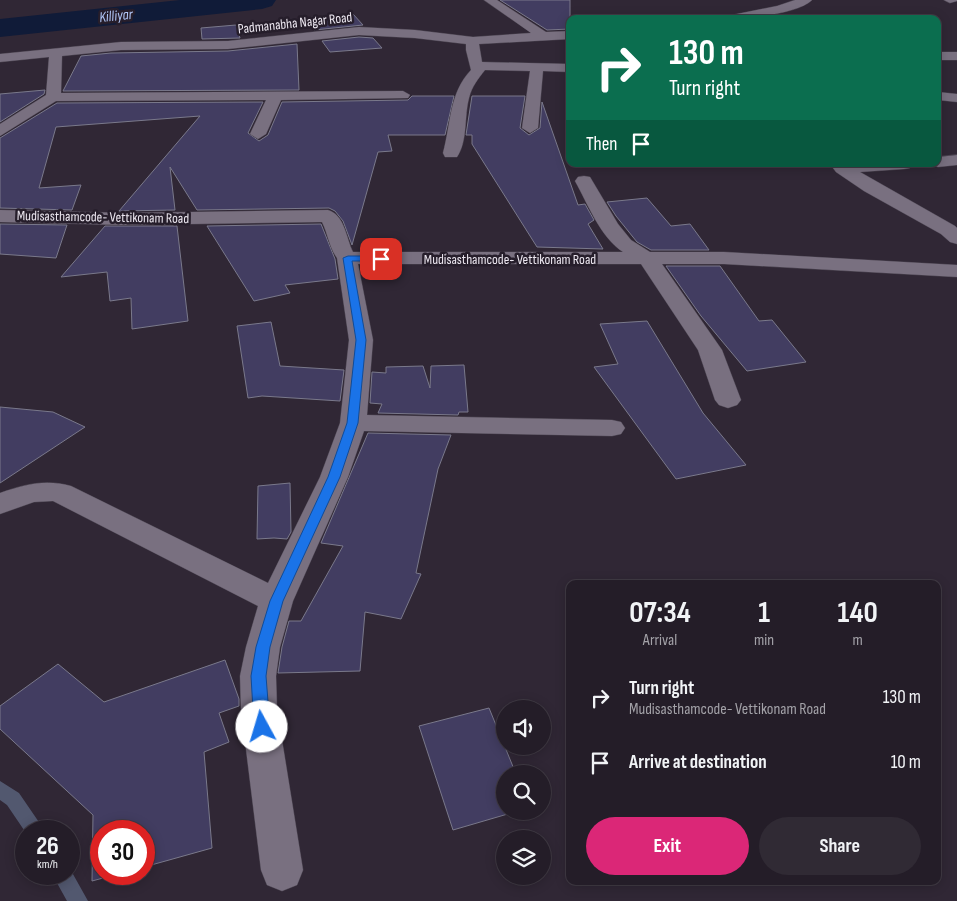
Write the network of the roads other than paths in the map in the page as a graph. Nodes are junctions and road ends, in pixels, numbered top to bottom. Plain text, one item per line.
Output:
1 (490, 0) edge
2 (806, 0) edge
3 (747, 15) edge
4 (566, 35) edge
5 (543, 36) junction
6 (473, 41) junction
7 (56, 53) junction
8 (941, 56) edge
9 (957, 56) edge
10 (0, 58) edge
11 (476, 66) junction
12 (537, 68) junction
13 (566, 68) edge
14 (403, 95) dead end
15 (276, 96) junction
16 (941, 96) edge
17 (53, 97) junction
18 (957, 98) edge
19 (530, 128) dead end
20 (0, 131) edge
21 (258, 134) dead end
22 (451, 153) dead end
23 (957, 160) edge
24 (941, 162) edge
25 (841, 167) edge
26 (584, 181) dead end
27 (0, 216) edge
28 (957, 238) edge
29 (348, 258) junction
30 (649, 260) junction
31 (957, 271) edge
32 (728, 400) dead end
33 (353, 423) junction
34 (612, 428) dead end
35 (0, 504) edge
36 (276, 601) junction
37 (282, 870) dead end

1 - 5 street
2 - 3 street
4 - 5 street
5 - 6 street, Padmanabha Nagar Road
6 - 7 street, Padmanabha Nagar Road
6 - 11 street
7 - 10 street, Padmanabha Nagar Road
7 - 17 street
8 - 9 street
11 - 12 street
11 - 22 street
12 - 13 street
12 - 19 street
14 - 15 street
15 - 17 street
15 - 21 street
16 - 18 street
17 - 20 street
23 - 24 street
25 - 28 street
26 - 30 street
27 - 29 street, Mudisasthamcode- Vettikonam Road
29 - 30 street, Mudisasthamcode- Vettikonam Road
29 - 33 street
30 - 31 street, Mudisasthamcode- Vettikonam Road
30 - 32 street
33 - 34 street
33 - 36 street
35 - 36 street
36 - 37 street

